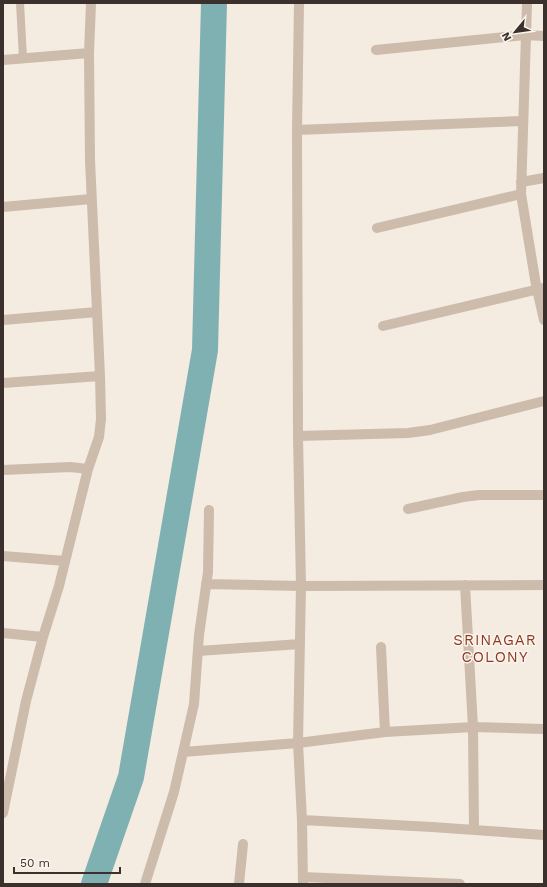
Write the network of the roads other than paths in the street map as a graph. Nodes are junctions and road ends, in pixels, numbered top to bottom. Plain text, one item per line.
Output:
1 (20, 3) edge
2 (91, 3) edge
3 (299, 3) edge
4 (527, 3) edge
5 (525, 35) junction
6 (544, 36) edge
7 (376, 50) dead end
8 (89, 53) junction
9 (23, 58) junction
10 (3, 60) edge
11 (523, 120) junction
12 (297, 130) junction
13 (544, 178) edge
14 (521, 182) junction
15 (521, 194) junction
16 (91, 199) junction
17 (3, 207) edge
18 (377, 228) dead end
19 (541, 289) edge
20 (97, 312) junction
21 (3, 320) edge
22 (544, 320) edge
23 (383, 326) dead end
24 (100, 376) junction
25 (3, 383) edge
26 (544, 401) edge
27 (298, 436) junction
28 (88, 469) junction
29 (3, 470) edge
30 (544, 495) edge
31 (408, 509) dead end
32 (209, 510) dead end
33 (3, 556) edge
34 (65, 561) junction
35 (206, 584) junction
36 (465, 585) junction
37 (544, 585) edge
38 (301, 586) junction
39 (3, 633) edge
40 (44, 637) junction
41 (300, 644) junction
42 (381, 647) dead end
43 (198, 651) junction
44 (473, 727) junction
45 (544, 729) edge
46 (385, 732) junction
47 (298, 743) junction
48 (183, 752) junction
49 (3, 813) edge
50 (302, 820) junction
51 (474, 829) junction
52 (544, 835) edge
53 (243, 844) dead end
54 (303, 880) edge
55 (145, 884) edge
56 (239, 884) edge
57 (460, 884) edge

1 - 9 lane
2 - 8 street
3 - 12 street
4 - 5 street
5 - 6 street
5 - 7 street
5 - 11 street
8 - 9 street
8 - 16 street
9 - 10 street
11 - 12 street
11 - 14 street
12 - 27 street
13 - 14 street
14 - 15 street
15 - 18 street
15 - 19 street
16 - 17 street
16 - 20 street
19 - 22 street
19 - 23 street
20 - 21 street
20 - 24 street
24 - 25 street
24 - 28 street
26 - 27 street
27 - 38 street
28 - 29 street
28 - 34 street
30 - 31 street
32 - 35 street
33 - 34 street
34 - 40 street
35 - 38 street
35 - 43 street
36 - 37 street
36 - 38 street
36 - 44 street
38 - 41 street
39 - 40 street
40 - 49 street
41 - 43 street
41 - 47 street
42 - 46 street
43 - 48 street
44 - 45 street
44 - 46 street
44 - 51 street
46 - 47 street
47 - 48 street
47 - 50 street
48 - 55 street
50 - 51 street
50 - 54 street
51 - 52 street
53 - 56 street
54 - 57 street

